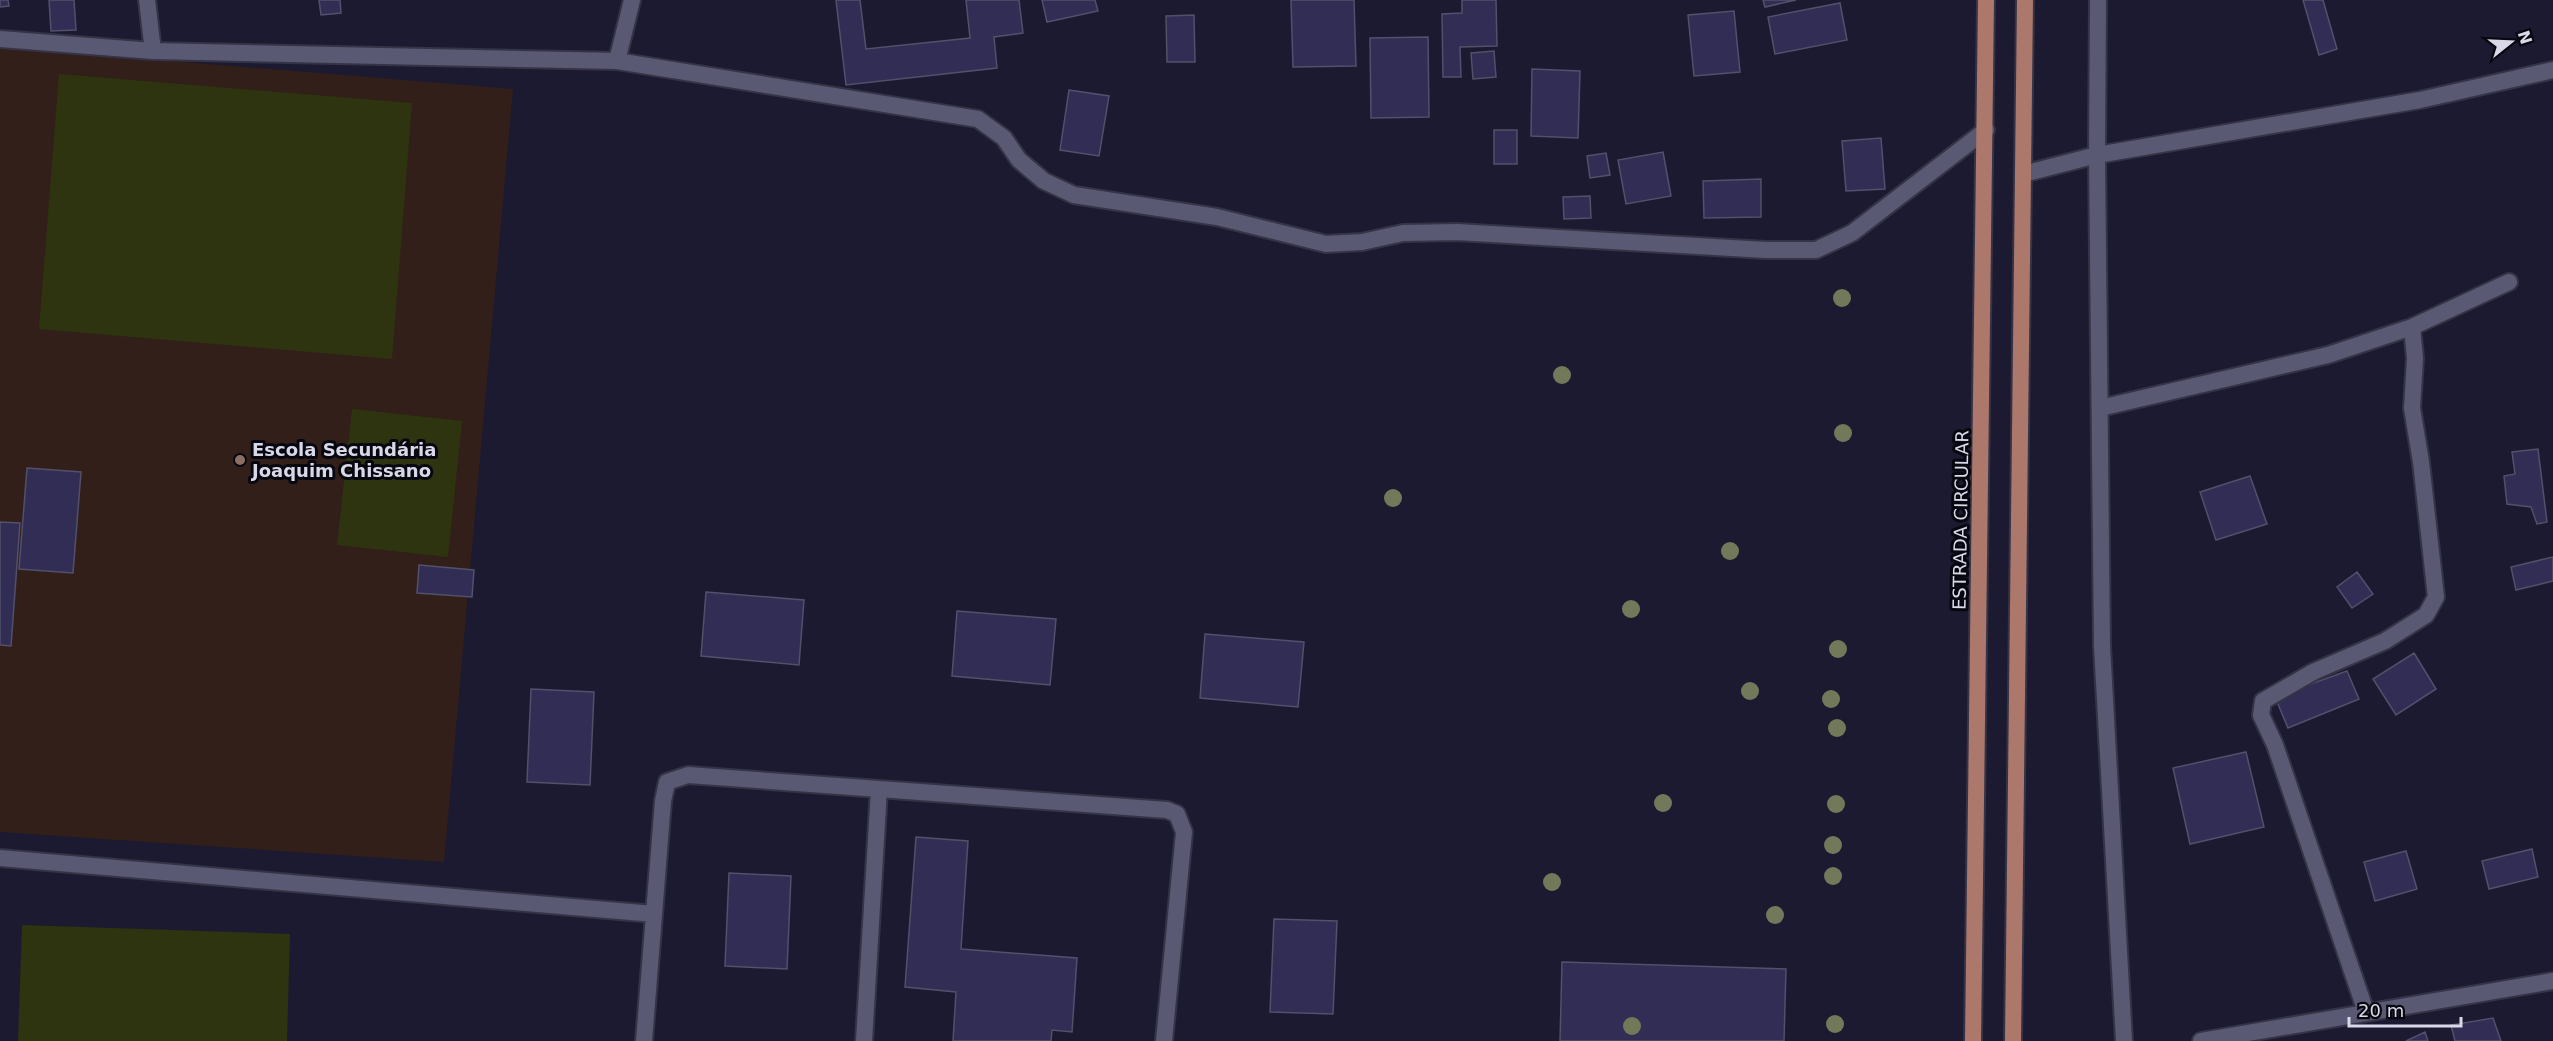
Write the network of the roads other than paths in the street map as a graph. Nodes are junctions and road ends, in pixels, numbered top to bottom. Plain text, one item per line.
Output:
1 (147, 0) edge
2 (632, 0) edge
3 (1986, 0) edge
4 (2025, 0) edge
5 (2098, 0) edge
6 (0, 39) edge
7 (153, 51) junction
8 (617, 62) junction
9 (2553, 70) edge
10 (1986, 130) junction
11 (2097, 155) junction
12 (2023, 174) junction
13 (2509, 282) dead end
14 (2412, 327) junction
15 (2100, 408) junction
16 (879, 789) junction
17 (0, 858) edge
18 (654, 914) junction
19 (2553, 981) edge
20 (2366, 1012) junction
21 (644, 1041) edge
22 (864, 1041) edge
23 (1164, 1041) edge
24 (1973, 1041) edge
25 (2013, 1041) edge
26 (2124, 1041) edge
27 (2201, 1041) edge

1 - 7 street
2 - 8 street
3 - 10 main road, ESTRADA CIRCULAR
4 - 12 main road
5 - 11 street
6 - 7 street
7 - 8 street
8 - 10 street
9 - 11 street
10 - 24 main road, ESTRADA CIRCULAR
11 - 12 street
11 - 15 street
12 - 25 main road
13 - 14 street
14 - 15 street
14 - 20 street
15 - 26 street
16 - 18 street
16 - 22 street
16 - 23 street
17 - 18 street
18 - 21 street
19 - 20 street
20 - 27 street

